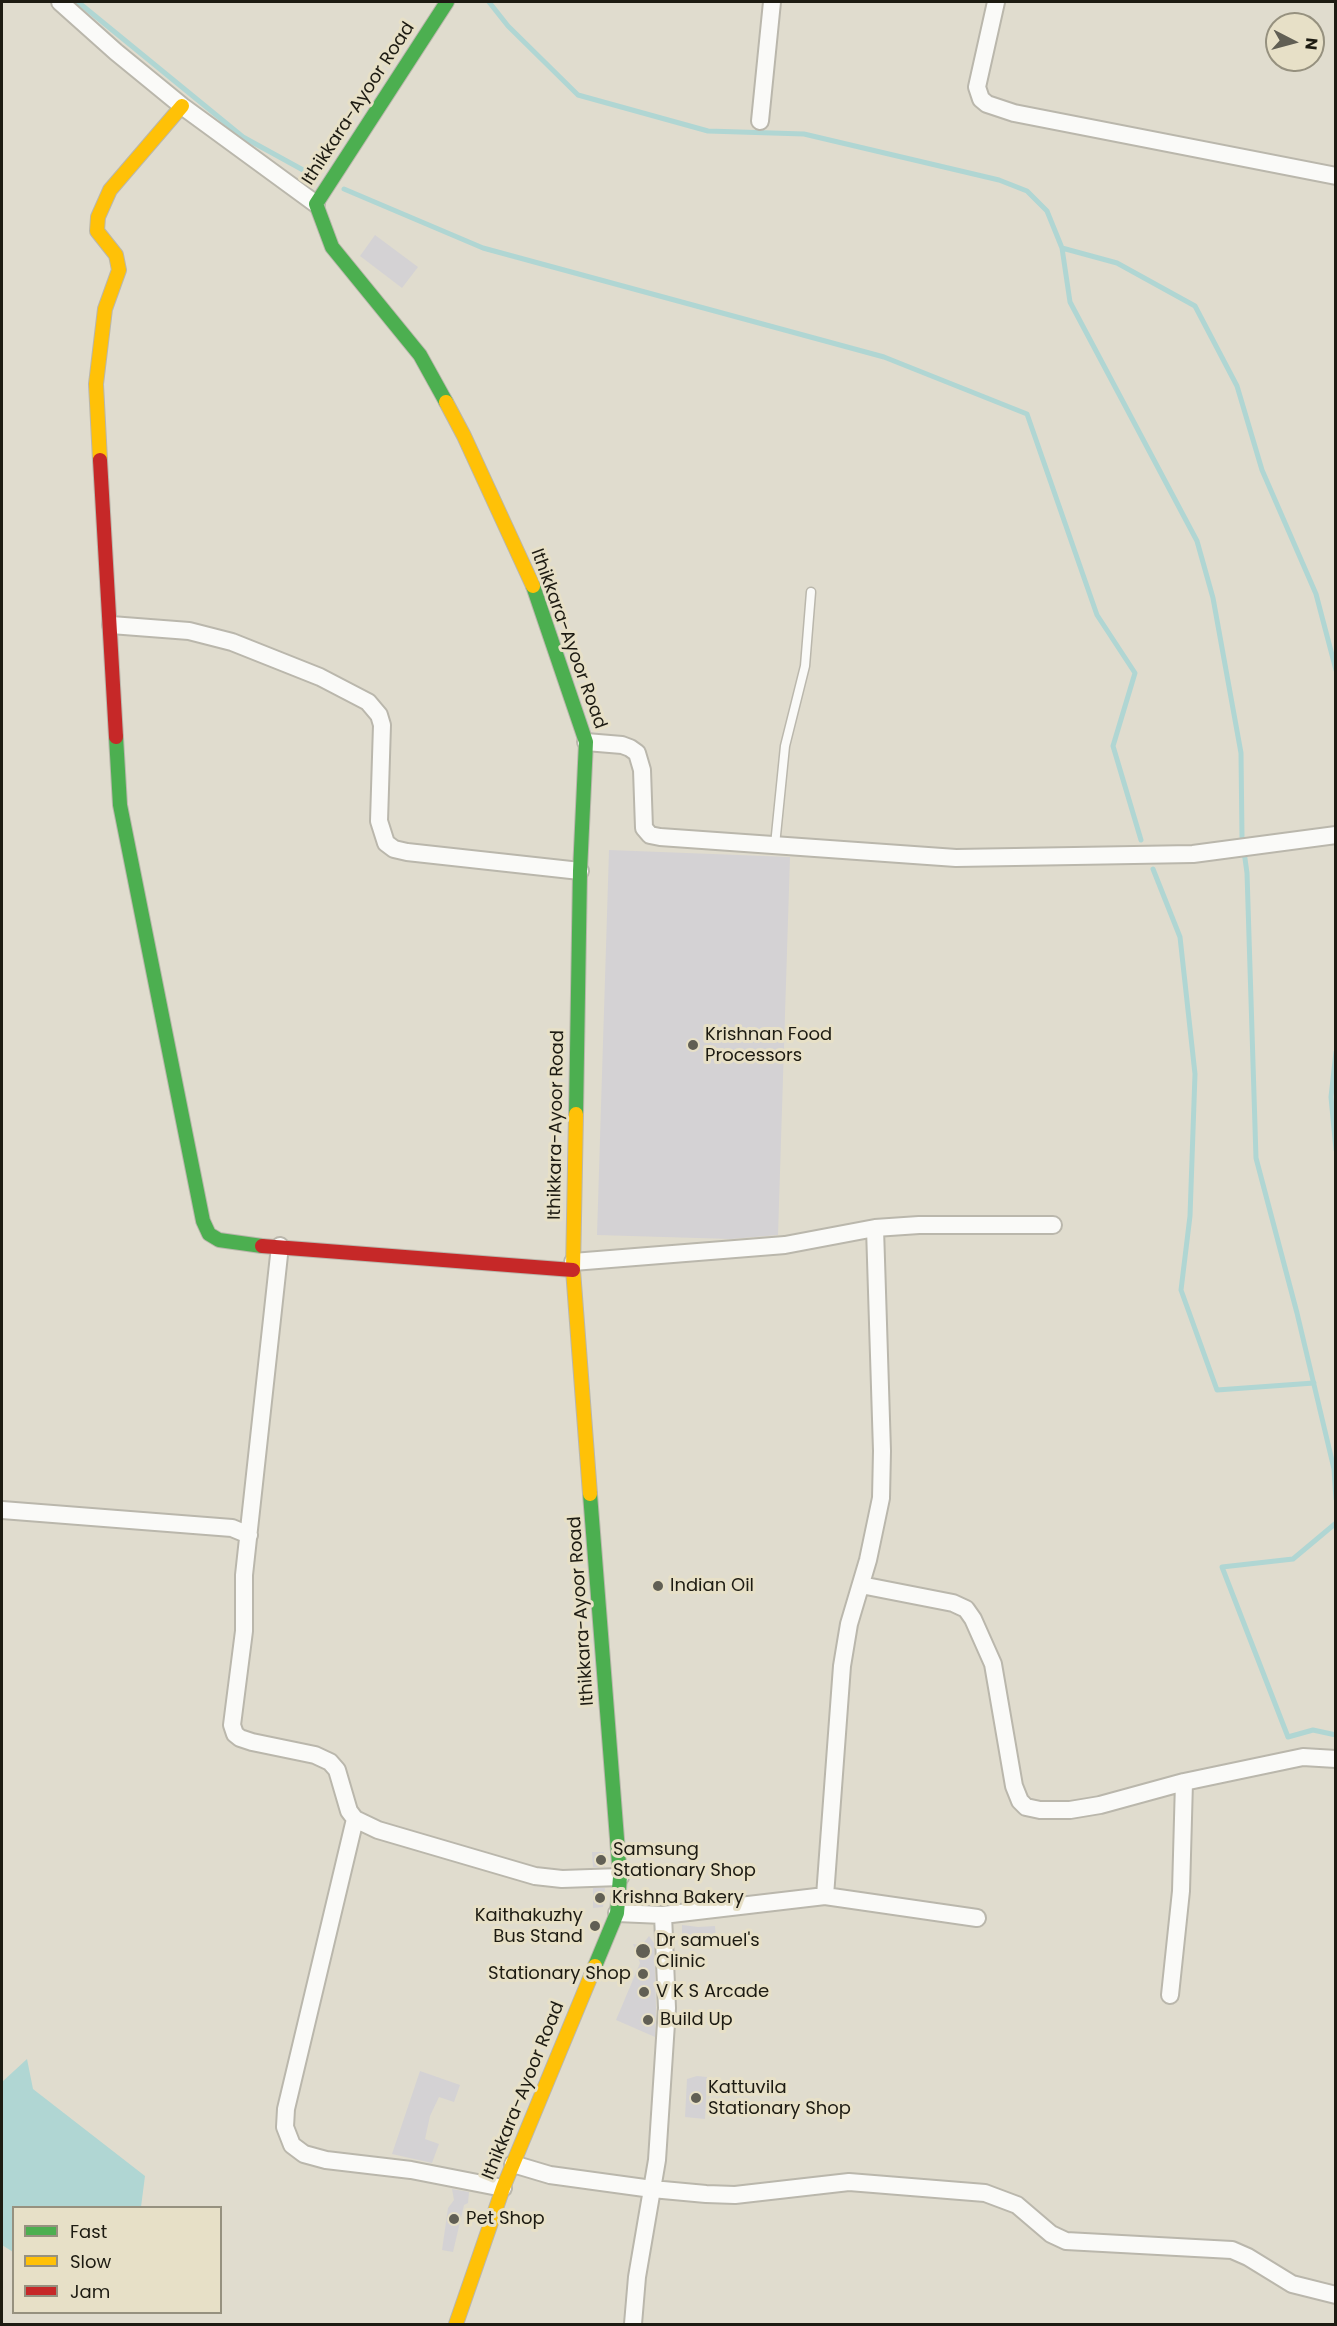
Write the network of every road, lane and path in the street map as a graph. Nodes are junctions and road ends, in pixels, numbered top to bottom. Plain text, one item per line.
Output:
1 (60, 2) edge
2 (447, 2) edge
3 (772, 2) edge
4 (996, 2) edge
5 (182, 106) junction
6 (760, 121) dead end
7 (1335, 176) edge
8 (316, 204) junction
9 (811, 592) dead end
10 (111, 625) junction
11 (586, 742) junction
12 (1335, 835) edge
13 (775, 845) junction
14 (580, 870) junction
15 (1053, 1225) dead end
16 (875, 1228) junction
17 (280, 1246) junction
18 (573, 1266) junction
19 (2, 1510) edge
20 (249, 1535) junction
21 (861, 1585) junction
22 (1335, 1758) edge
23 (1184, 1782) junction
24 (355, 1819) junction
25 (620, 1877) junction
26 (825, 1896) junction
27 (617, 1913) junction
28 (663, 1915) junction
29 (977, 1918) dead end
30 (1170, 1995) dead end
31 (513, 2164) junction
32 (503, 2188) junction
33 (652, 2189) junction
34 (1335, 2295) edge
35 (456, 2325) edge
36 (633, 2325) edge

1 - 5 street
2 - 8 main road, Ithikkara-Ayoor Road
3 - 6 street
4 - 7 street
5 - 8 street
5 - 10 main road
8 - 11 main road, Ithikkara-Ayoor Road
9 - 13 lane
10 - 14 street
10 - 17 main road
11 - 13 street
11 - 14 main road, Ithikkara-Ayoor Road
12 - 13 street
14 - 18 main road, Ithikkara-Ayoor Road
15 - 16 street
16 - 18 street
16 - 21 street
17 - 18 main road
17 - 20 street
18 - 25 main road, Ithikkara-Ayoor Road
19 - 20 street
20 - 24 street
21 - 23 street
21 - 26 street
22 - 23 street
23 - 30 street
24 - 25 street
24 - 32 street
25 - 27 main road, Ithikkara-Ayoor Road
26 - 28 street
26 - 29 street
27 - 28 street
27 - 31 main road, Ithikkara-Ayoor Road
28 - 33 street
31 - 32 main road, Ithikkara-Ayoor Road
31 - 33 street
32 - 35 main road, Ithikkara-Ayoor Road
33 - 34 street
33 - 36 street

